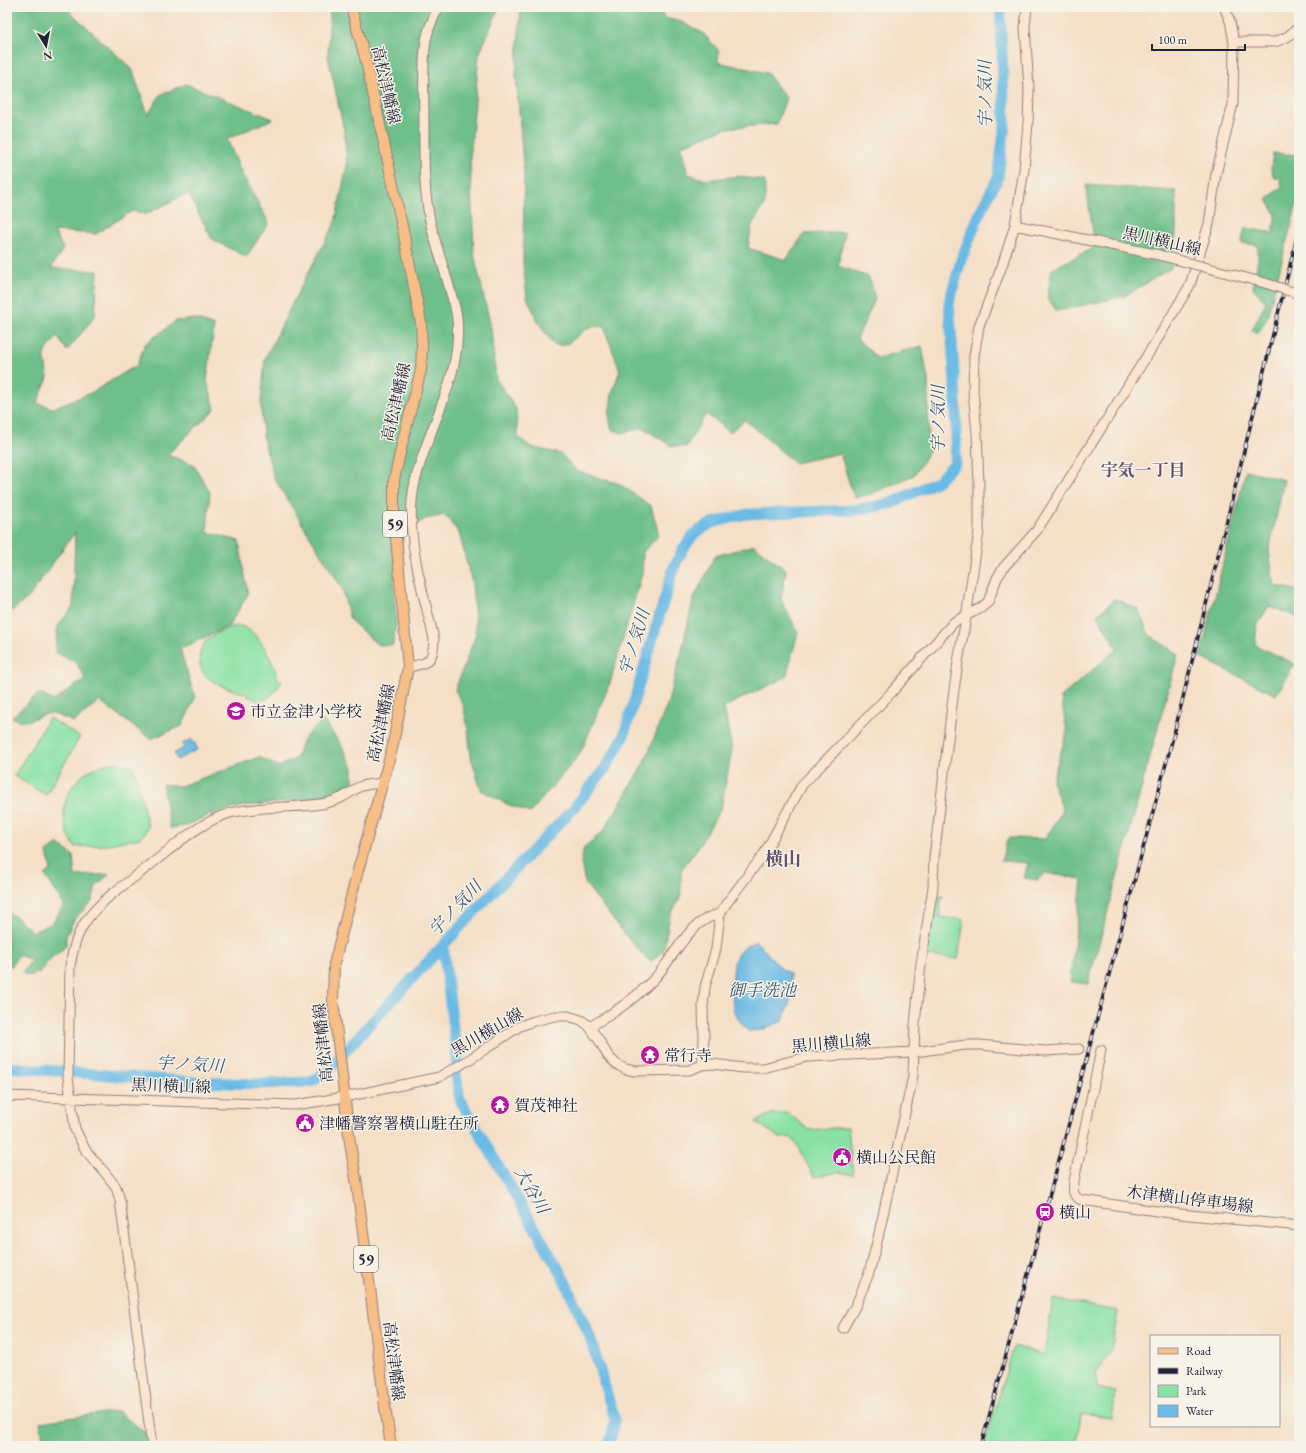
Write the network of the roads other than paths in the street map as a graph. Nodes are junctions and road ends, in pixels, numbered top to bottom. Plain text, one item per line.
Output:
1 (351, 7) edge
2 (439, 7) edge
3 (1027, 7) edge
4 (1224, 7) edge
5 (1299, 27) edge
6 (1234, 42) junction
7 (1016, 225) junction
8 (1299, 294) edge
9 (967, 615) junction
10 (408, 667) junction
11 (383, 783) junction
12 (720, 914) junction
13 (590, 1027) junction
14 (1079, 1050) dead end
15 (1101, 1050) dead end
16 (914, 1052) junction
17 (702, 1065) junction
18 (7, 1096) edge
19 (70, 1097) junction
20 (345, 1097) junction
21 (1299, 1226) edge
22 (844, 1328) dead end
23 (152, 1446) edge
24 (391, 1446) edge

1 - 10 main road, 高松津幡線 / 59
2 - 10 street
3 - 7 street
4 - 6 street
5 - 6 street
6 - 9 street
7 - 8 street, 黒川横山線, bridge
7 - 9 street
9 - 12 street
9 - 16 street
10 - 11 main road, 高松津幡線 / 59
11 - 19 street
11 - 20 main road, 高松津幡線 / 59
12 - 13 street
12 - 17 street
13 - 17 street, 黒川横山線
13 - 20 street, 黒川横山線
14 - 16 street, 黒川横山線
15 - 21 street, 木津横山停車場線
16 - 17 street, 黒川横山線
16 - 22 street
18 - 19 street, 黒川横山線
19 - 20 street, 黒川横山線
19 - 23 street
20 - 24 main road, 高松津幡線 / 59

